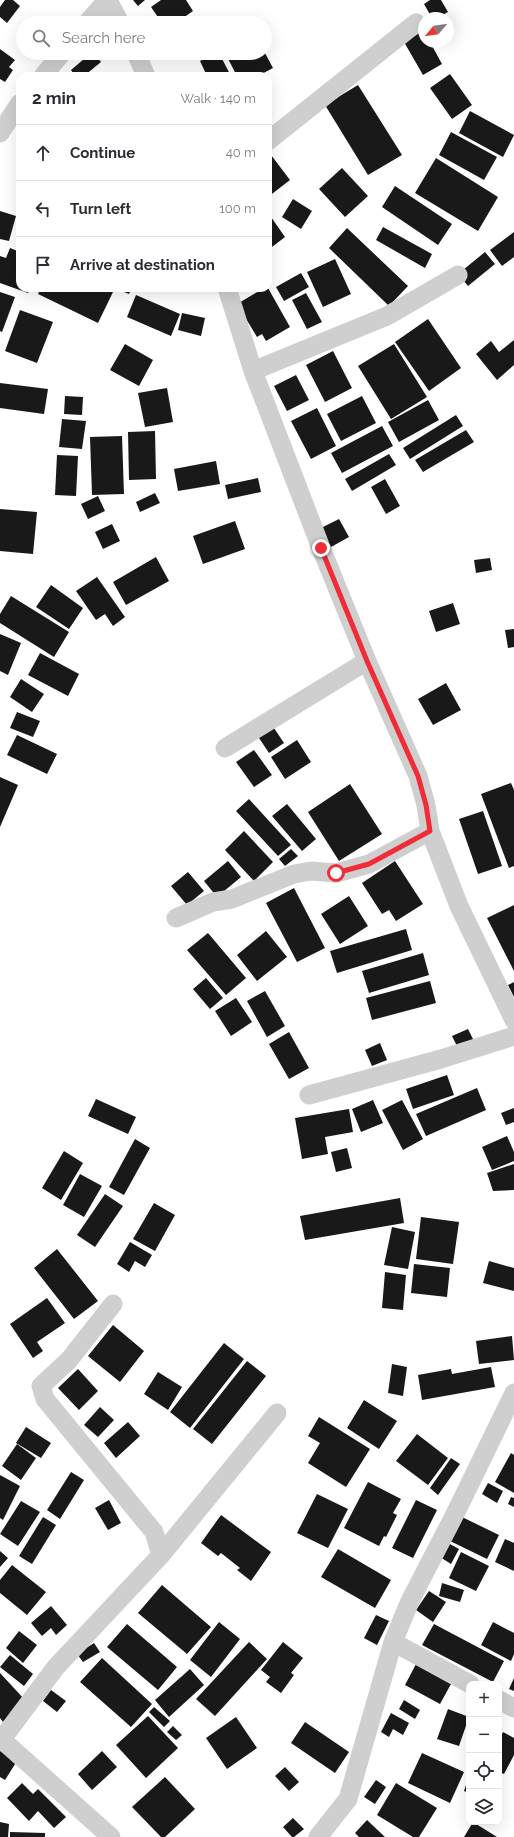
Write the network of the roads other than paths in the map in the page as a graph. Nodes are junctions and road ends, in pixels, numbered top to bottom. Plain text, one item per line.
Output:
1 (107, 0) edge
2 (93, 16) edge
3 (116, 16) edge
4 (416, 23) dead end
5 (56, 60) edge
6 (139, 60) edge
7 (45, 72) edge
8 (144, 72) edge
9 (11, 106) edge
10 (0, 133) edge
11 (272, 138) edge
12 (458, 275) dead end
13 (228, 292) edge
14 (253, 371) junction
15 (367, 661) junction
16 (226, 748) dead end
17 (430, 831) junction
18 (176, 918) dead end
19 (514, 1020) edge
20 (514, 1036) edge
21 (309, 1095) dead end
22 (113, 1304) dead end
23 (514, 1393) edge
24 (277, 1413) dead end
25 (162, 1555) junction
26 (393, 1642) junction
27 (466, 1682) edge
28 (502, 1702) edge
29 (514, 1708) edge
30 (1, 1738) edge
31 (111, 1837) edge
32 (318, 1837) edge

1 - 2 street
1 - 3 street
4 - 11 street
5 - 7 street
6 - 8 street
9 - 10 street
12 - 14 street
13 - 14 street
14 - 15 street
15 - 16 street
15 - 17 street
17 - 18 street
17 - 19 street
20 - 21 street
22 - 25 street
23 - 26 street
24 - 25 street
25 - 30 street
26 - 27 street
26 - 32 street
28 - 29 street
30 - 31 street

